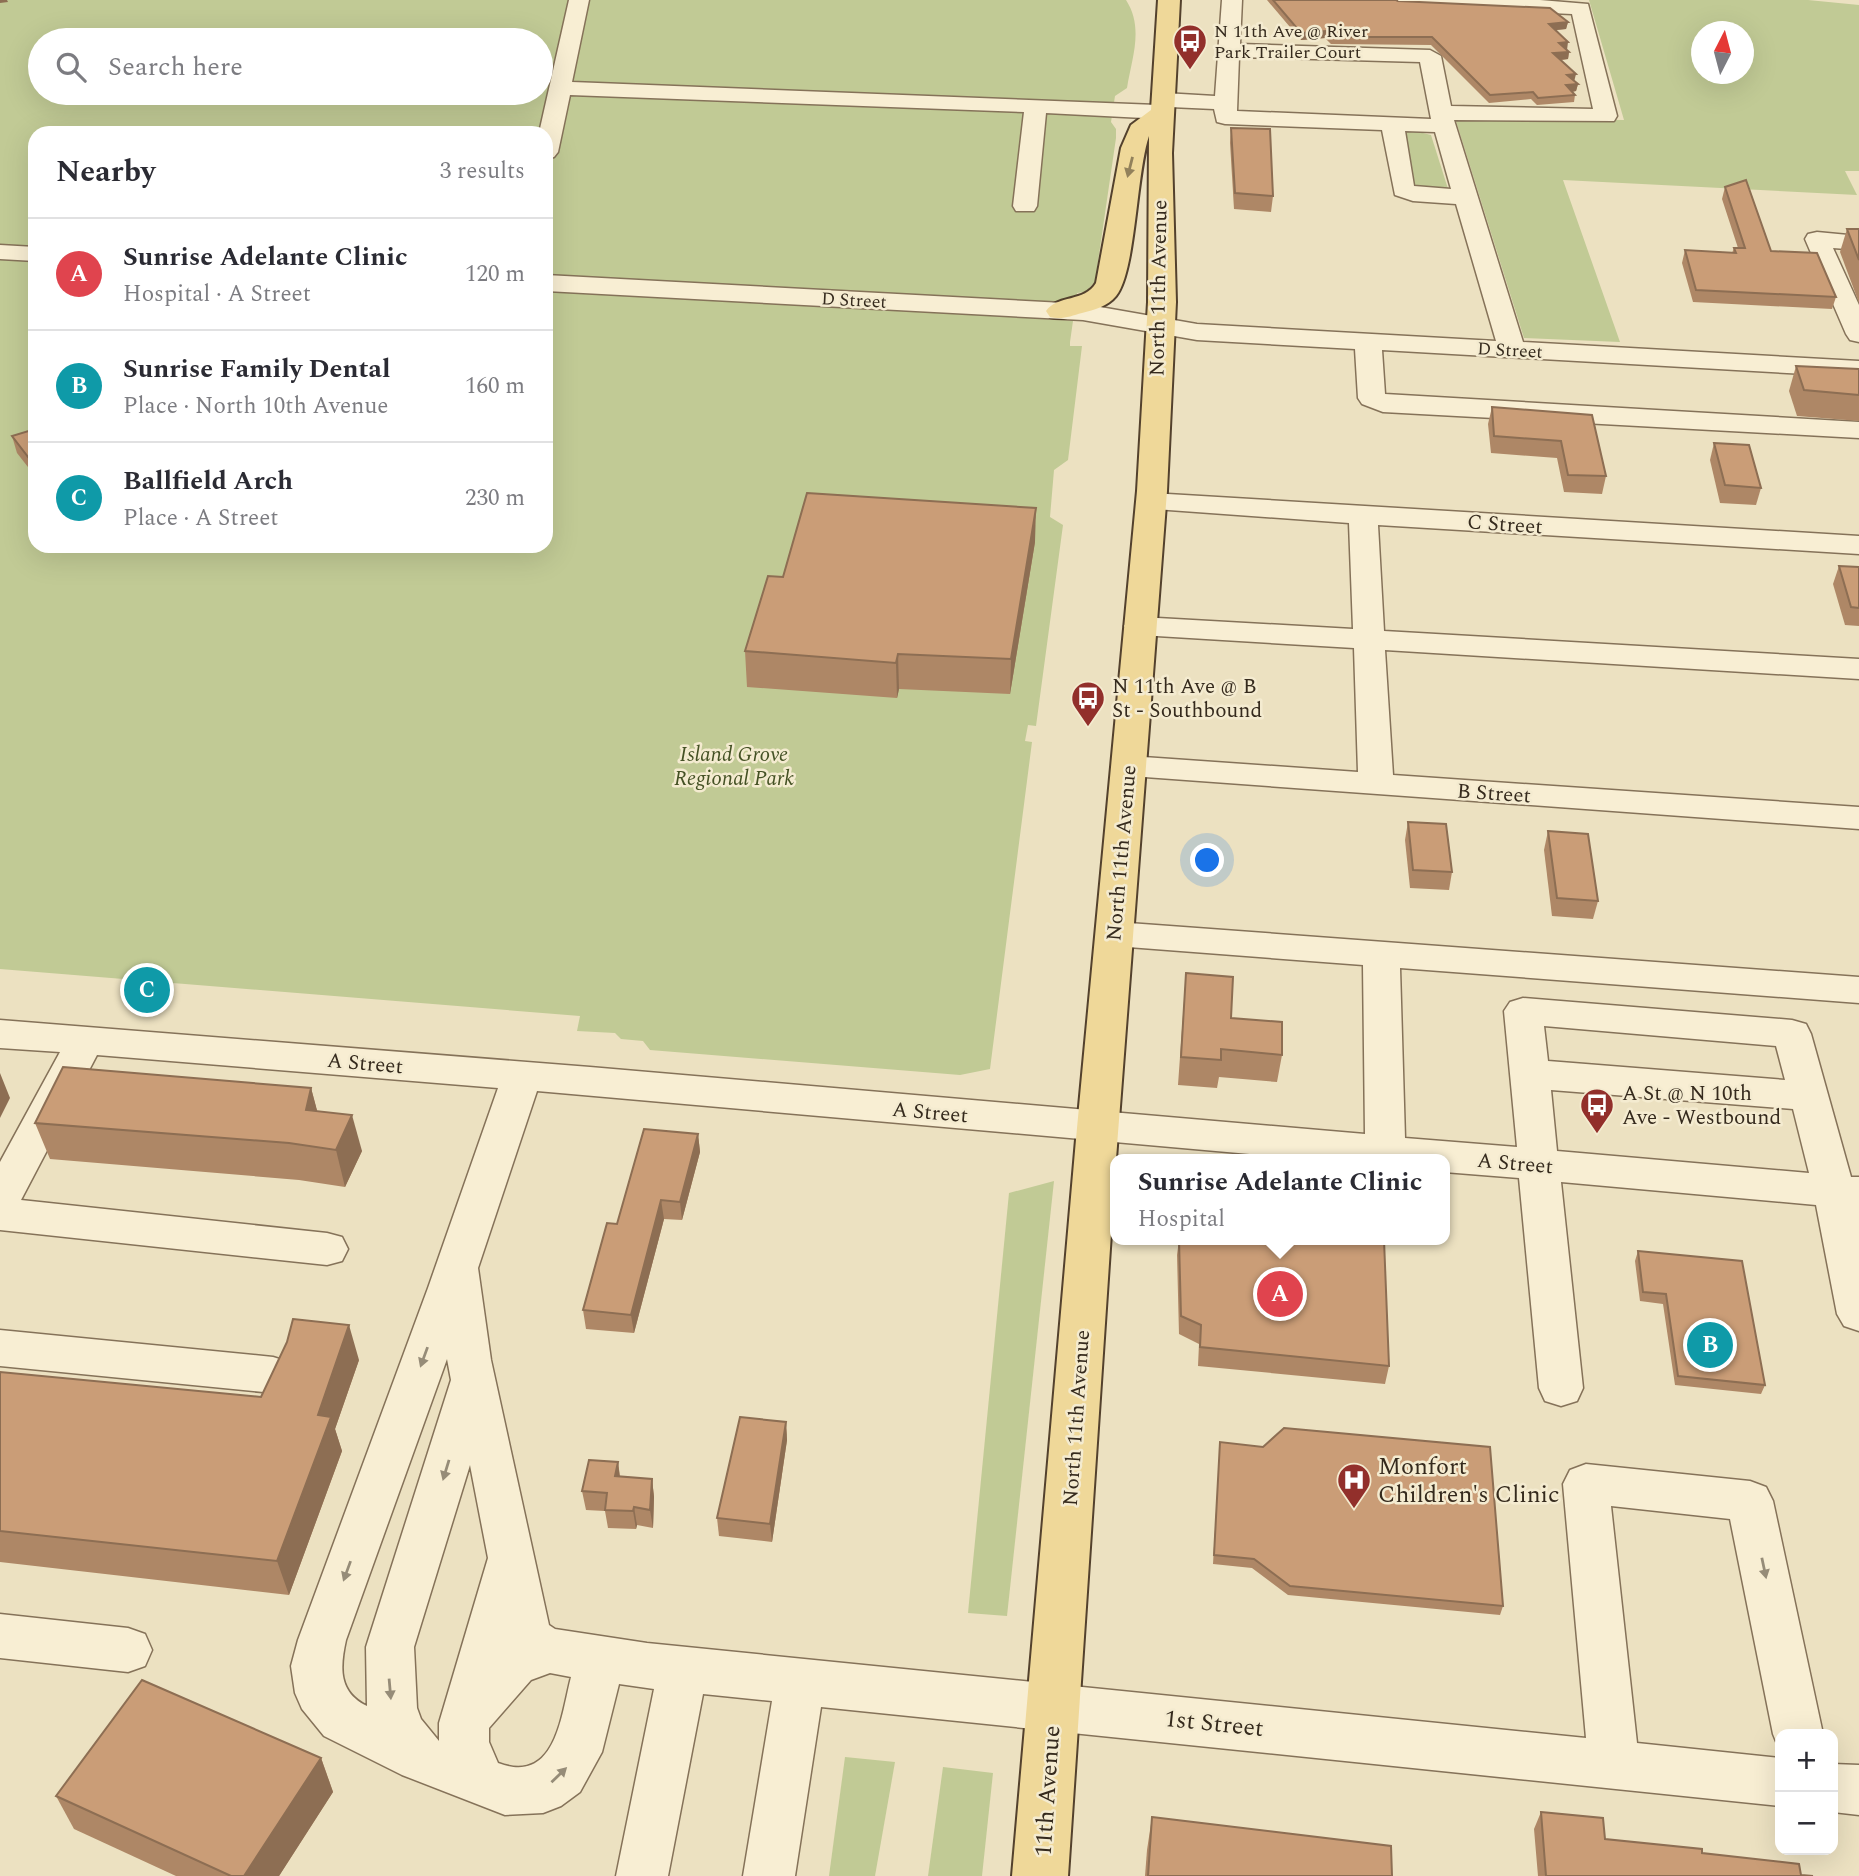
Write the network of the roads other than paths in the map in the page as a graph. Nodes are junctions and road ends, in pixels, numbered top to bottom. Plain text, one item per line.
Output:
1 (579, 0) edge
2 (1168, 0) edge
3 (1232, 0) edge
4 (1397, 0) edge
5 (1229, 50) junction
6 (560, 88) junction
7 (1226, 103) junction
8 (1036, 106) junction
9 (1164, 106) junction
10 (1443, 119) junction
11 (1392, 124) junction
12 (552, 126) edge
13 (1464, 197) junction
14 (1025, 206) dead end
15 (1859, 243) edge
16 (0, 252) edge
17 (28, 254) edge
18 (0, 268) edge
19 (28, 270) edge
20 (553, 283) edge
21 (553, 298) edge
22 (1060, 311) junction
23 (1161, 327) junction
24 (1859, 334) edge
25 (1368, 342) junction
26 (1512, 350) junction
27 (1859, 369) edge
28 (1859, 430) edge
29 (1151, 502) junction
30 (1363, 515) junction
31 (1859, 545) edge
32 (1140, 626) junction
33 (1371, 640) junction
34 (1859, 669) edge
35 (1129, 767) junction
36 (1376, 784) junction
37 (1859, 818) edge
38 (1115, 934) junction
39 (1381, 954) junction
40 (1859, 990) edge
41 (0, 1034) edge
42 (85, 1041) junction
43 (1527, 1074) junction
44 (522, 1076) junction
45 (1809, 1096) junction
46 (1098, 1128) junction
47 (1385, 1152) junction
48 (1408, 1154) edge
49 (1450, 1158) edge
50 (1536, 1165) junction
51 (1845, 1191) edge
52 (0, 1200) edge
53 (0, 1213) edge
54 (327, 1249) dead end
55 (458, 1270) junction
56 (1859, 1314) edge
57 (0, 1348) edge
58 (272, 1375) edge
59 (473, 1381) junction
60 (1562, 1388) dead end
61 (510, 1562) junction
62 (0, 1636) edge
63 (128, 1650) dead end
64 (550, 1651) junction
65 (600, 1659) junction
66 (665, 1667) junction
67 (800, 1681) junction
68 (1053, 1706) junction
69 (464, 1723) junction
70 (1797, 1729) edge
71 (420, 1758) junction
72 (1614, 1765) junction
73 (480, 1781) junction
74 (1775, 1781) edge
75 (1838, 1788) edge
76 (1859, 1790) edge
77 (642, 1876) edge
78 (769, 1876) edge
79 (1040, 1876) edge

1 - 6 street
2 - 9 main road, North 11th Avenue
3 - 5 street
4 - 10 street
5 - 7 street
5 - 10 street
6 - 8 street
6 - 12 street
7 - 9 street
7 - 11 street
8 - 9 street
8 - 14 street
9 -> 22 main road
9 - 23 main road, North 11th Avenue
10 - 11 street
10 - 13 street
11 - 13 street
13 - 26 street
15 - 24 street
16 - 17 street
18 - 19 street
20 - 22 street, D Street
21 - 23 street, D Street
22 - 23 street, D Street
23 - 25 street, D Street
23 - 29 main road, North 11th Avenue
25 - 26 street, D Street
25 - 28 street
26 - 27 street, D Street
29 - 30 street, C Street
29 - 32 main road, North 11th Avenue
30 - 31 street, C Street
30 - 33 street
32 - 33 street
32 - 35 main road, North 11th Avenue
33 - 34 street
33 - 36 street
35 - 36 street, B Street
35 - 38 main road, North 11th Avenue
36 - 37 street, B Street
38 - 39 street
38 - 46 main road, North 11th Avenue
39 - 40 street
39 - 47 street
41 - 42 street, A Street
42 - 44 street, A Street
42 - 52 street
43 - 45 street
43 - 45 street
43 - 50 street
44 - 46 street, A Street
44 - 55 street
45 - 51 street
46 - 47 street, A Street
46 - 68 main road, North 11th Avenue
47 - 48 street, A Street
49 - 50 street, A Street
50 - 51 street, A Street
50 - 60 street
51 - 56 street
53 - 54 street
55 - 59 street
55 -> 71 street
57 - 58 street
59 - 61 street
59 -> 71 street
61 - 64 street
61 - 69 street
62 - 63 street
64 - 65 street
64 - 69 street
65 - 66 street, 1st Street
73 -> 65 street
66 - 67 street, 1st Street
66 - 77 street
67 - 68 street, 1st Street
67 - 78 street
68 - 72 street, 1st Street
68 - 79 main road, 11th Avenue
69 - 73 street
72 -> 70 street
71 - 73 street
72 - 74 street, 1st Street
75 - 76 street

